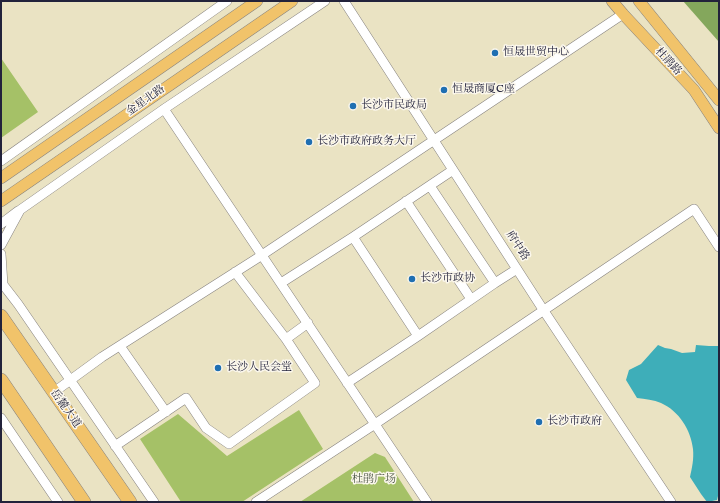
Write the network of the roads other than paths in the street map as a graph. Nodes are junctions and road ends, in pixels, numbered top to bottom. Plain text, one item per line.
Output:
1 (227, 1) edge
2 (257, 1) edge
3 (292, 1) edge
4 (325, 1) edge
5 (344, 1) edge
6 (612, 1) edge
7 (639, 1) edge
8 (623, 14) junction
9 (719, 100) edge
10 (164, 109) junction
11 (719, 128) edge
12 (434, 140) junction
13 (1, 161) edge
14 (453, 170) junction
15 (1, 178) edge
16 (430, 186) junction
17 (1, 201) edge
18 (406, 201) junction
19 (20, 210) junction
20 (1, 224) edge
21 (353, 236) junction
22 (1, 245) edge
23 (719, 247) edge
24 (1, 254) edge
25 (262, 255) junction
26 (517, 269) junction
27 (235, 272) junction
28 (2, 283) edge
29 (281, 283) junction
30 (495, 283) junction
31 (471, 299) junction
32 (544, 311) junction
33 (1, 316) edge
34 (308, 323) junction
35 (418, 336) junction
36 (286, 339) junction
37 (120, 346) junction
38 (1, 380) edge
39 (70, 381) junction
40 (348, 383) junction
41 (54, 392) junction
42 (166, 412) junction
43 (1, 418) edge
44 (375, 424) junction
45 (115, 446) junction
46 (58, 502) edge
47 (84, 502) edge
48 (130, 502) edge
49 (154, 502) edge
50 (256, 502) edge
51 (427, 502) edge
52 (671, 502) edge

1 - 13 street
2 - 15 main road, 金星北路
3 - 17 main road, 金星北路
4 - 10 street
5 - 12 street, 府中路
6 - 8 main road, 杜鹃路
7 - 9 main road, 杜鹃路
8 - 11 main road, 杜鹃路
8 - 12 street
10 - 19 street
10 - 25 street
12 - 14 street, 府中路
12 - 25 street
14 - 16 street
14 - 26 street, 府中路
16 - 18 street
16 - 30 street
18 - 21 street
18 - 31 street
19 - 20 street
19 - 22 street
21 - 29 street
21 - 35 street
23 - 32 street
24 - 28 street
25 - 27 street
25 - 29 street
26 - 30 street
26 - 32 street, 府中路
27 - 36 street
27 - 37 street
28 - 39 street
29 - 34 street
30 - 31 street
31 - 35 street
32 - 44 street
32 - 52 street, 府中路
33 - 41 highway, 岳麓大道
34 - 36 street
34 - 40 street
35 - 40 street
36 - 42 street
37 - 39 street
37 - 42 street
38 - 47 highway
39 - 41 street
39 - 45 street
40 - 44 street
41 - 48 highway, 岳麓大道
42 - 45 street
43 - 46 street
44 - 50 street
44 - 51 street
45 - 49 street

